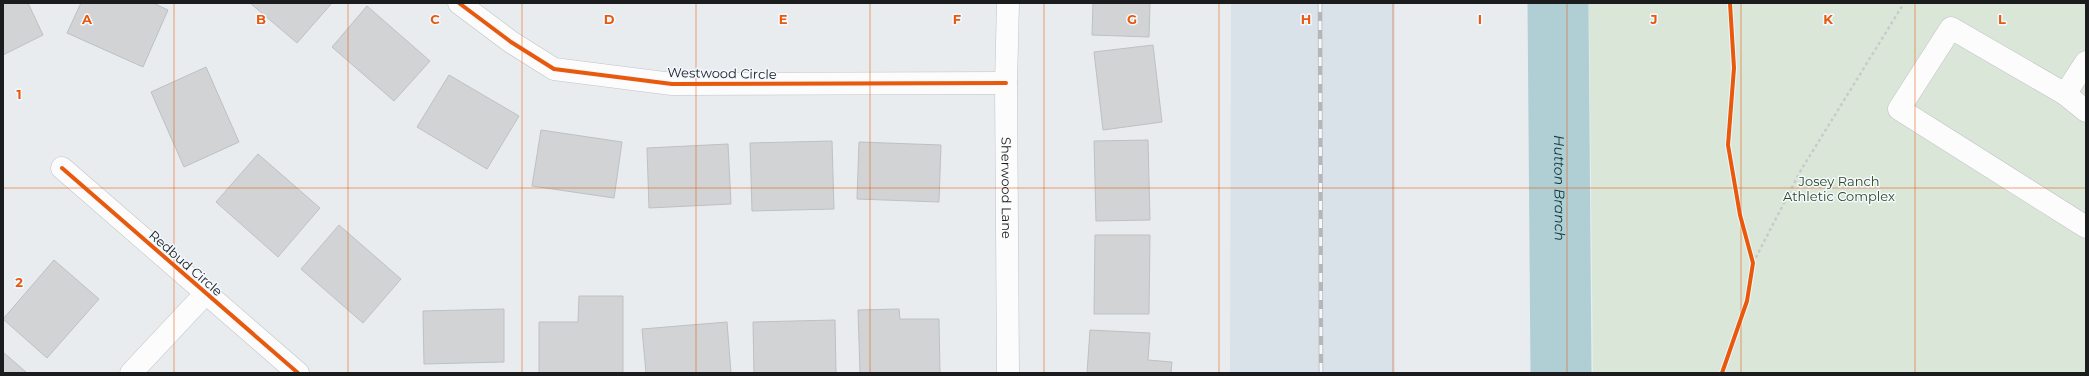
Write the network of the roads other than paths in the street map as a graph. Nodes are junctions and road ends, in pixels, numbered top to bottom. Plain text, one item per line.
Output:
1 (459, 3) edge
2 (1008, 3) edge
3 (2086, 62) edge
4 (1006, 83) junction
5 (2065, 94) junction
6 (2086, 111) edge
7 (62, 168) dead end
8 (2086, 227) edge
9 (206, 293) junction
10 (131, 373) edge
11 (298, 373) edge
12 (1008, 373) edge

1 - 4 street, Westwood Circle
2 - 4 street, Sherwood Lane
3 - 5 street
4 - 12 street, Sherwood Lane
5 - 6 street
5 - 8 street
7 - 9 street, Redbud Circle
9 - 10 street
9 - 11 street, Redbud Circle

